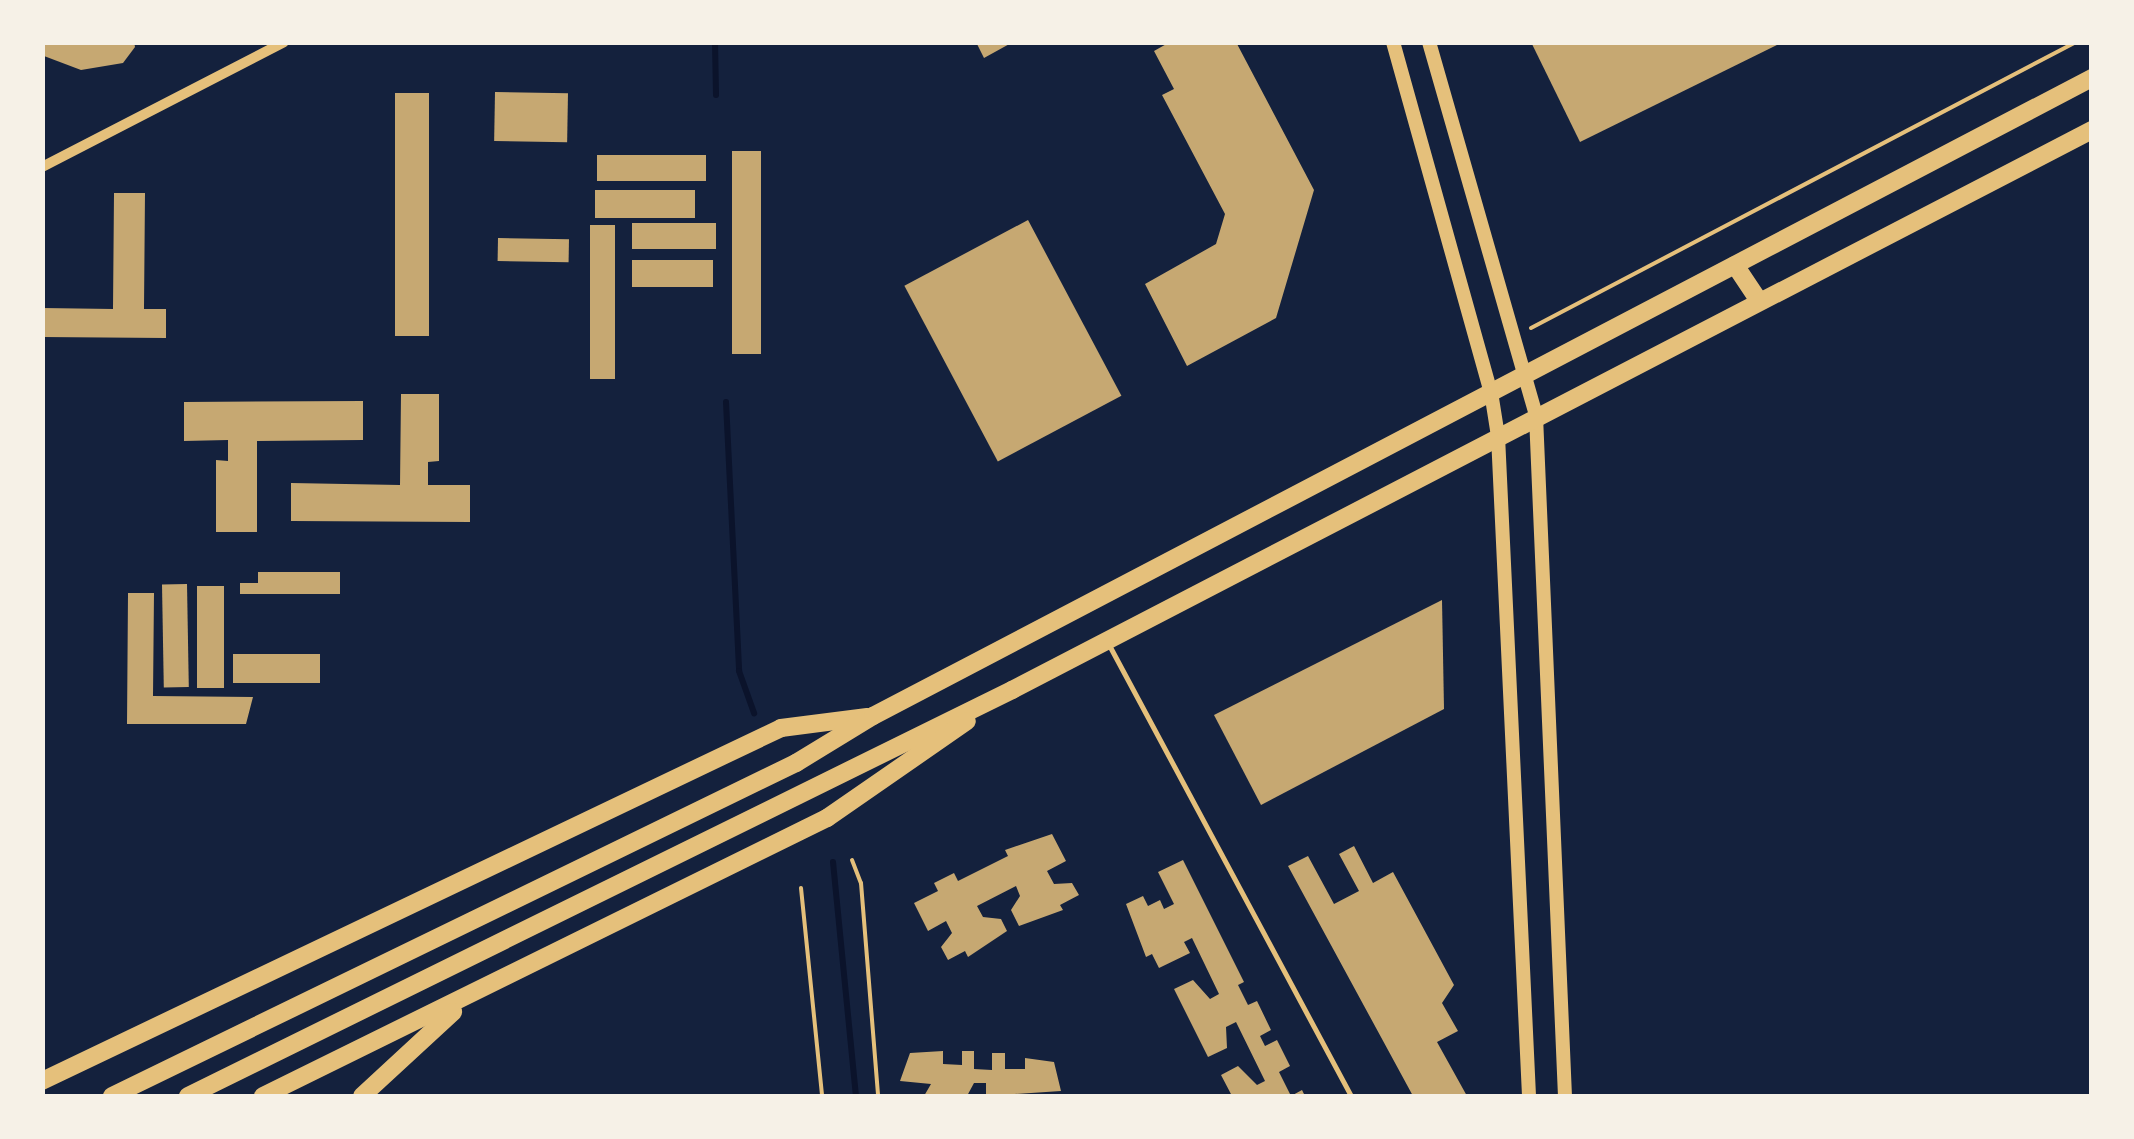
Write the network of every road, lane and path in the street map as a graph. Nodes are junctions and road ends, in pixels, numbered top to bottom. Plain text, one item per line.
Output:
1 (284, 42) edge
2 (1393, 42) edge
3 (1429, 42) edge
4 (2076, 42) edge
5 (2092, 78) edge
6 (2092, 130) edge
7 (42, 167) edge
8 (1735, 266) junction
9 (1759, 302) junction
10 (1515, 336) junction
11 (1527, 375) junction
12 (1491, 392) junction
13 (1536, 416) junction
14 (1498, 436) junction
15 (1107, 640) junction
16 (1012, 690) junction
17 (872, 716) junction
18 (852, 860) dead end
19 (801, 888) dead end
20 (468, 997) junction
21 (42, 1081) edge
22 (112, 1096) edge
23 (188, 1096) edge
24 (262, 1096) edge
25 (362, 1096) edge
26 (822, 1096) edge
27 (878, 1096) edge
28 (1351, 1096) edge
29 (1529, 1096) edge
30 (1565, 1096) edge

1 - 7 street
2 - 12 street
3 - 10 street
4 - 10 path
5 - 8 main road
6 - 9 main road
8 - 9 main road
8 - 11 main road
9 - 13 main road
10 - 11 street
11 - 12 main road
11 - 13 street
12 - 14 street
12 - 17 main road
13 - 14 main road
13 - 30 street
14 - 15 main road
14 - 29 street
15 - 16 main road
15 - 28 lane
16 - 20 main road
16 - 23 main road
17 - 21 main road
17 - 22 main road
18 - 27 path
19 - 26 path
20 - 24 main road
20 - 25 main road

